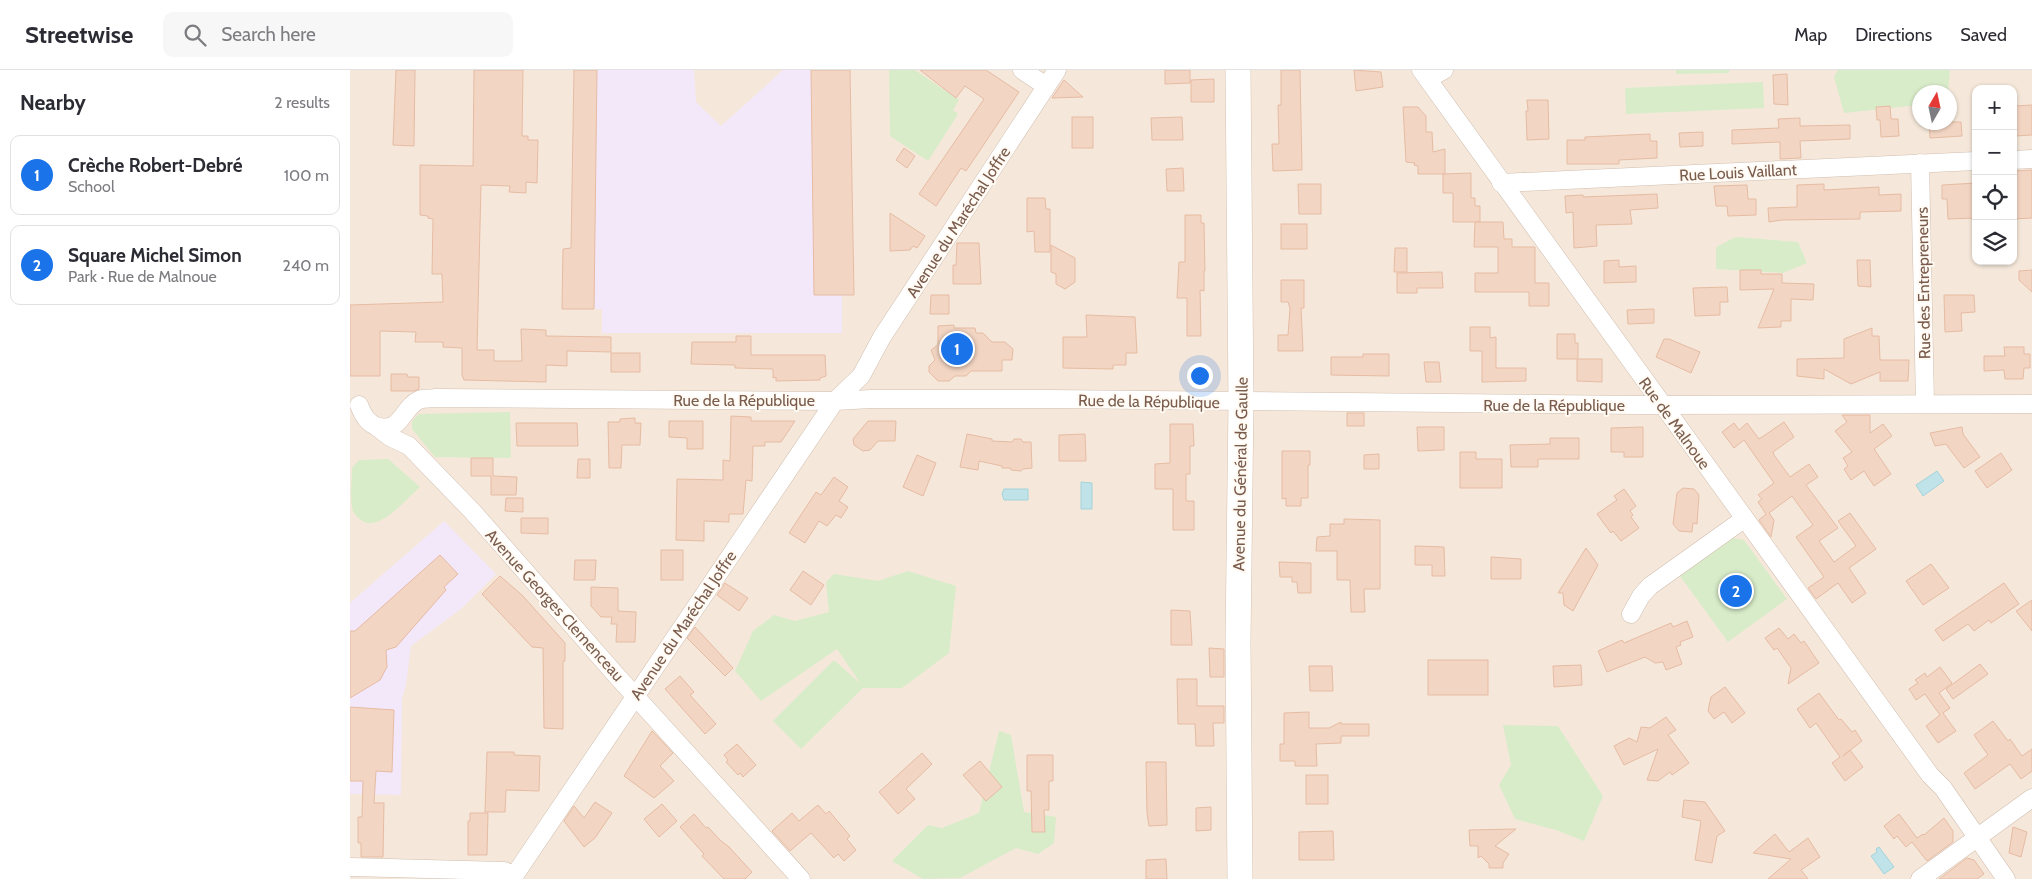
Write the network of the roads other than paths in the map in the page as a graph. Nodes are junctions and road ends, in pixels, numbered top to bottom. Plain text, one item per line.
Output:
1 (1022, 70) edge
2 (1057, 70) edge
3 (1238, 70) edge
4 (1444, 70) edge
5 (1424, 74) edge
6 (1046, 86) junction
7 (2032, 159) edge
8 (2017, 160) edge
9 (1972, 161) edge
10 (1920, 163) junction
11 (1501, 183) junction
12 (861, 376) junction
13 (879, 399) junction
14 (355, 401) edge
15 (835, 401) junction
16 (1242, 402) junction
17 (1925, 403) junction
18 (2032, 404) edge
19 (1662, 405) junction
20 (397, 424) junction
21 (377, 427) junction
22 (407, 444) junction
23 (1744, 519) junction
24 (1631, 614) dead end
25 (636, 695) junction
26 (2032, 798) edge
27 (1975, 841) junction
28 (350, 867) edge
29 (513, 877) edge
30 (801, 879) edge
31 (1240, 879) edge
32 (1920, 879) edge
33 (1997, 879) edge
34 (2006, 879) edge

1 - 6 street
2 - 6 street, Avenue du Maréchal Joffre
3 - 16 street, Avenue du Général de Gaulle
4 - 5 street
5 - 11 street, Rue de Malnoue
6 - 12 street, Avenue du Maréchal Joffre
7 - 8 street
9 - 10 street, Rue Louis Vaillant
10 - 11 street, Rue Louis Vaillant
10 - 17 street, Rue des Entrepreneurs
11 - 19 street, Rue de Malnoue
12 - 13 street
12 - 15 street, Avenue du Maréchal Joffre
13 - 15 street, Rue de la République
13 - 16 street, Rue de la République
14 - 20 street
14 - 21 street
15 - 20 street, Rue de la République
15 - 25 street, Avenue du Maréchal Joffre
16 - 19 street, Rue de la République
16 - 31 street, Avenue du Général de Gaulle
17 - 18 street, Rue de la République
17 - 19 street, Rue de la République
19 - 23 street, Rue de Malnoue
20 - 21 street
20 - 22 street, Avenue Georges Clemenceau
21 - 22 street, Avenue Georges Clemenceau
22 - 25 street, Avenue Georges Clemenceau
23 - 24 street
23 - 27 street, Rue de Malnoue
25 - 29 street, Avenue du Maréchal Joffre
25 - 30 street, Avenue Georges Clemenceau
26 - 27 street
27 - 32 street
27 - 33 street, Rue de Malnoue
27 - 34 street, Rue de Malnoue
28 - 29 street

